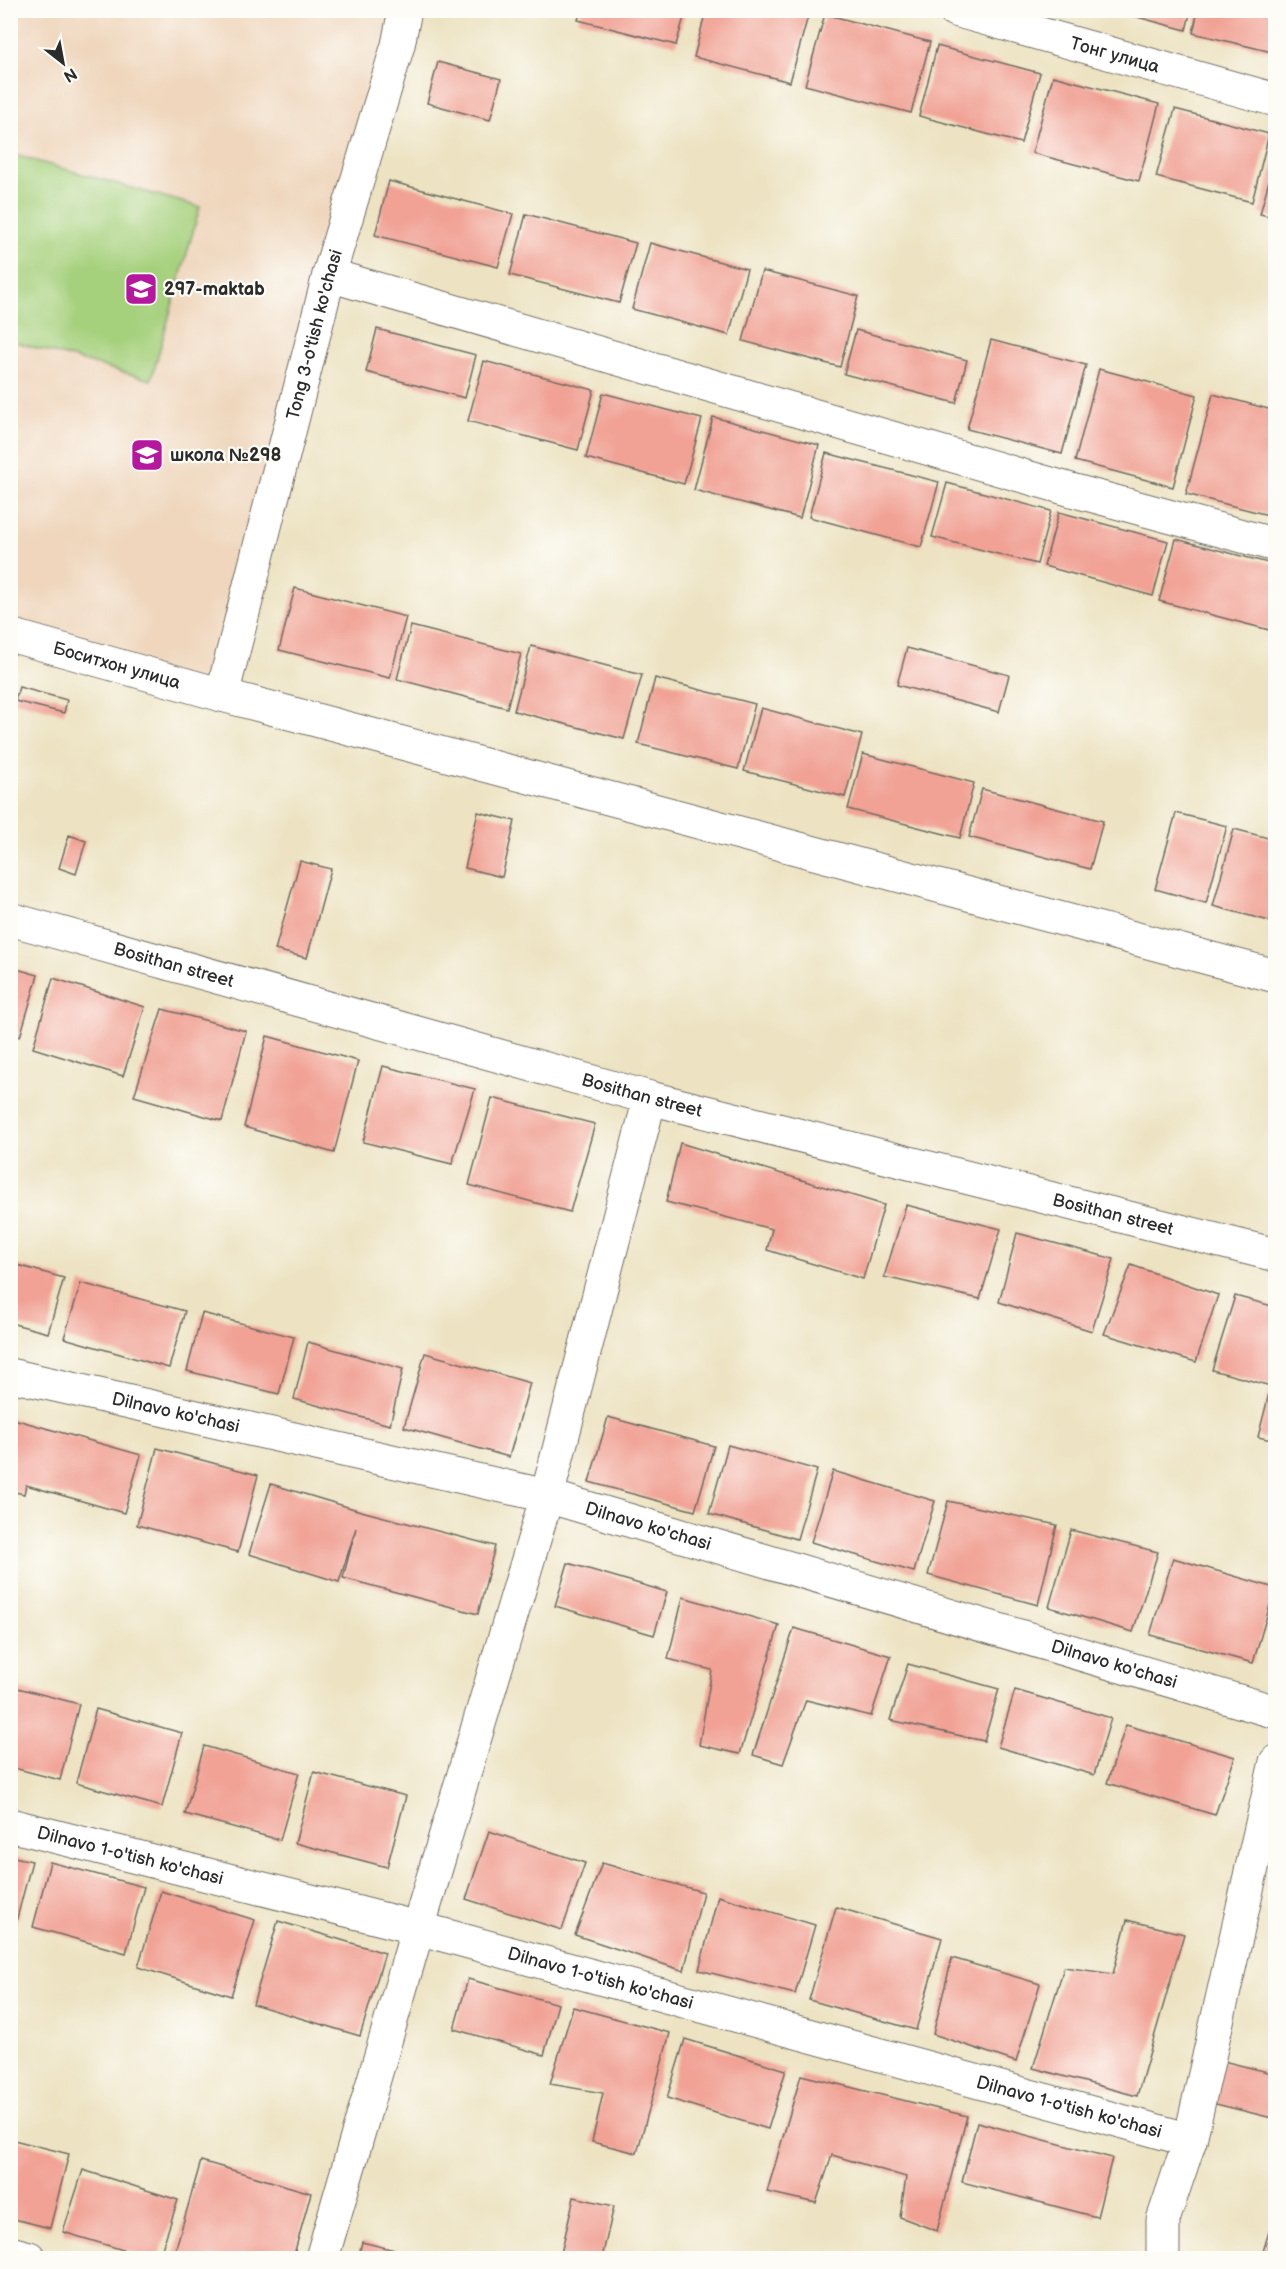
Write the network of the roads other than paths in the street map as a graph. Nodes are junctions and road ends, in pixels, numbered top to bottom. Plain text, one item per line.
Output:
1 (405, 10) edge
2 (955, 10) edge
3 (1275, 100) edge
4 (329, 275) junction
5 (1275, 545) edge
6 (10, 635) edge
7 (222, 695) junction
8 (10, 919) edge
9 (1275, 976) edge
10 (650, 1098) junction
11 (1275, 1255) edge
12 (10, 1375) edge
13 (547, 1496) junction
14 (1275, 1712) edge
15 (1275, 1762) edge
16 (10, 1825) edge
17 (418, 1928) junction
18 (1190, 2140) junction
19 (10, 2253) edge
20 (29, 2259) edge
21 (322, 2259) edge
22 (1163, 2259) edge

1 - 4 street, Tong 3-o'tish ko'chasi
2 - 3 street, Тонг улица
4 - 5 street
4 - 7 street, Tong 3-o'tish ko'chasi
6 - 7 street, Боситхон улица
7 - 9 street
8 - 10 street, Bosithan street
10 - 11 street, Bosithan street
10 - 13 street
12 - 13 street, Dilnavo ko'chasi
13 - 14 street, Dilnavo ko'chasi
13 - 17 street
15 - 18 street
16 - 17 street, Dilnavo 1-o'tish ko'chasi
17 - 18 street, Dilnavo 1-o'tish ko'chasi
17 - 21 street
18 - 22 street
19 - 20 street

